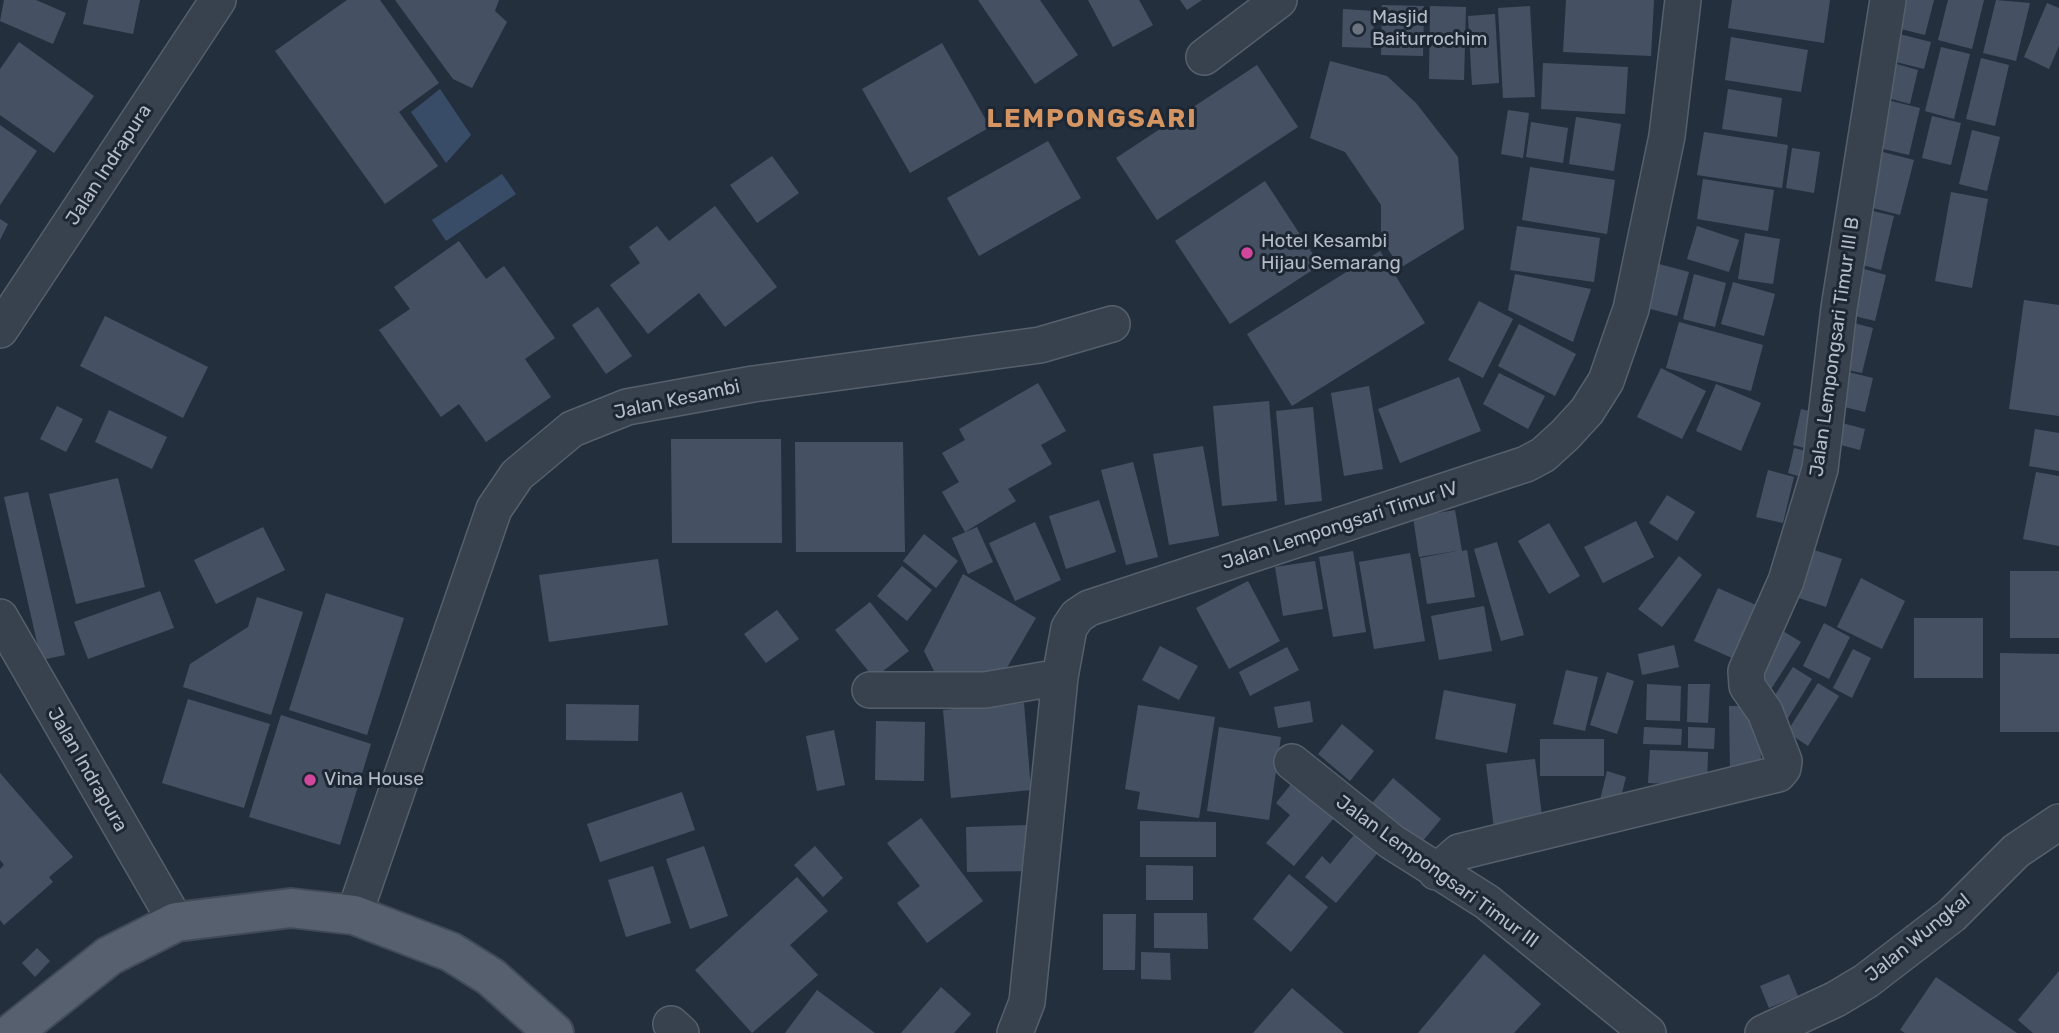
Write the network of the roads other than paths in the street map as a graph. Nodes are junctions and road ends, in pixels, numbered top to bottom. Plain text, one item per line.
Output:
1 (218, 0) edge
2 (1279, 0) edge
3 (1683, 0) edge
4 (1888, 0) edge
5 (1204, 57) dead end
6 (1112, 324) dead end
7 (0, 330) edge
8 (0, 617) edge
9 (1060, 677) junction
10 (870, 690) dead end
11 (1293, 762) dead end
12 (2059, 822) edge
13 (1436, 872) junction
14 (354, 915) junction
15 (176, 922) junction
16 (12, 1033) edge
17 (554, 1033) edge
18 (1015, 1033) edge
19 (1648, 1033) edge
20 (1763, 1033) edge

1 - 7 street, Jalan Indrapura
2 - 5 street
3 - 9 street, Jalan Lempongsari Timur IV
4 - 13 street, Jalan Lempongsari Timur III B
6 - 14 street, Jalan Kesambi
8 - 15 street, Jalan Indrapura
9 - 10 street
9 - 18 street, Jalan Lempongsari Timur IV
11 - 13 street, Jalan Lempongsari Timur III
12 - 20 street, Jalan Wungkal
13 - 19 street, Jalan Lempongsari Timur III
14 - 15 main road
14 - 17 main road
15 - 16 main road

